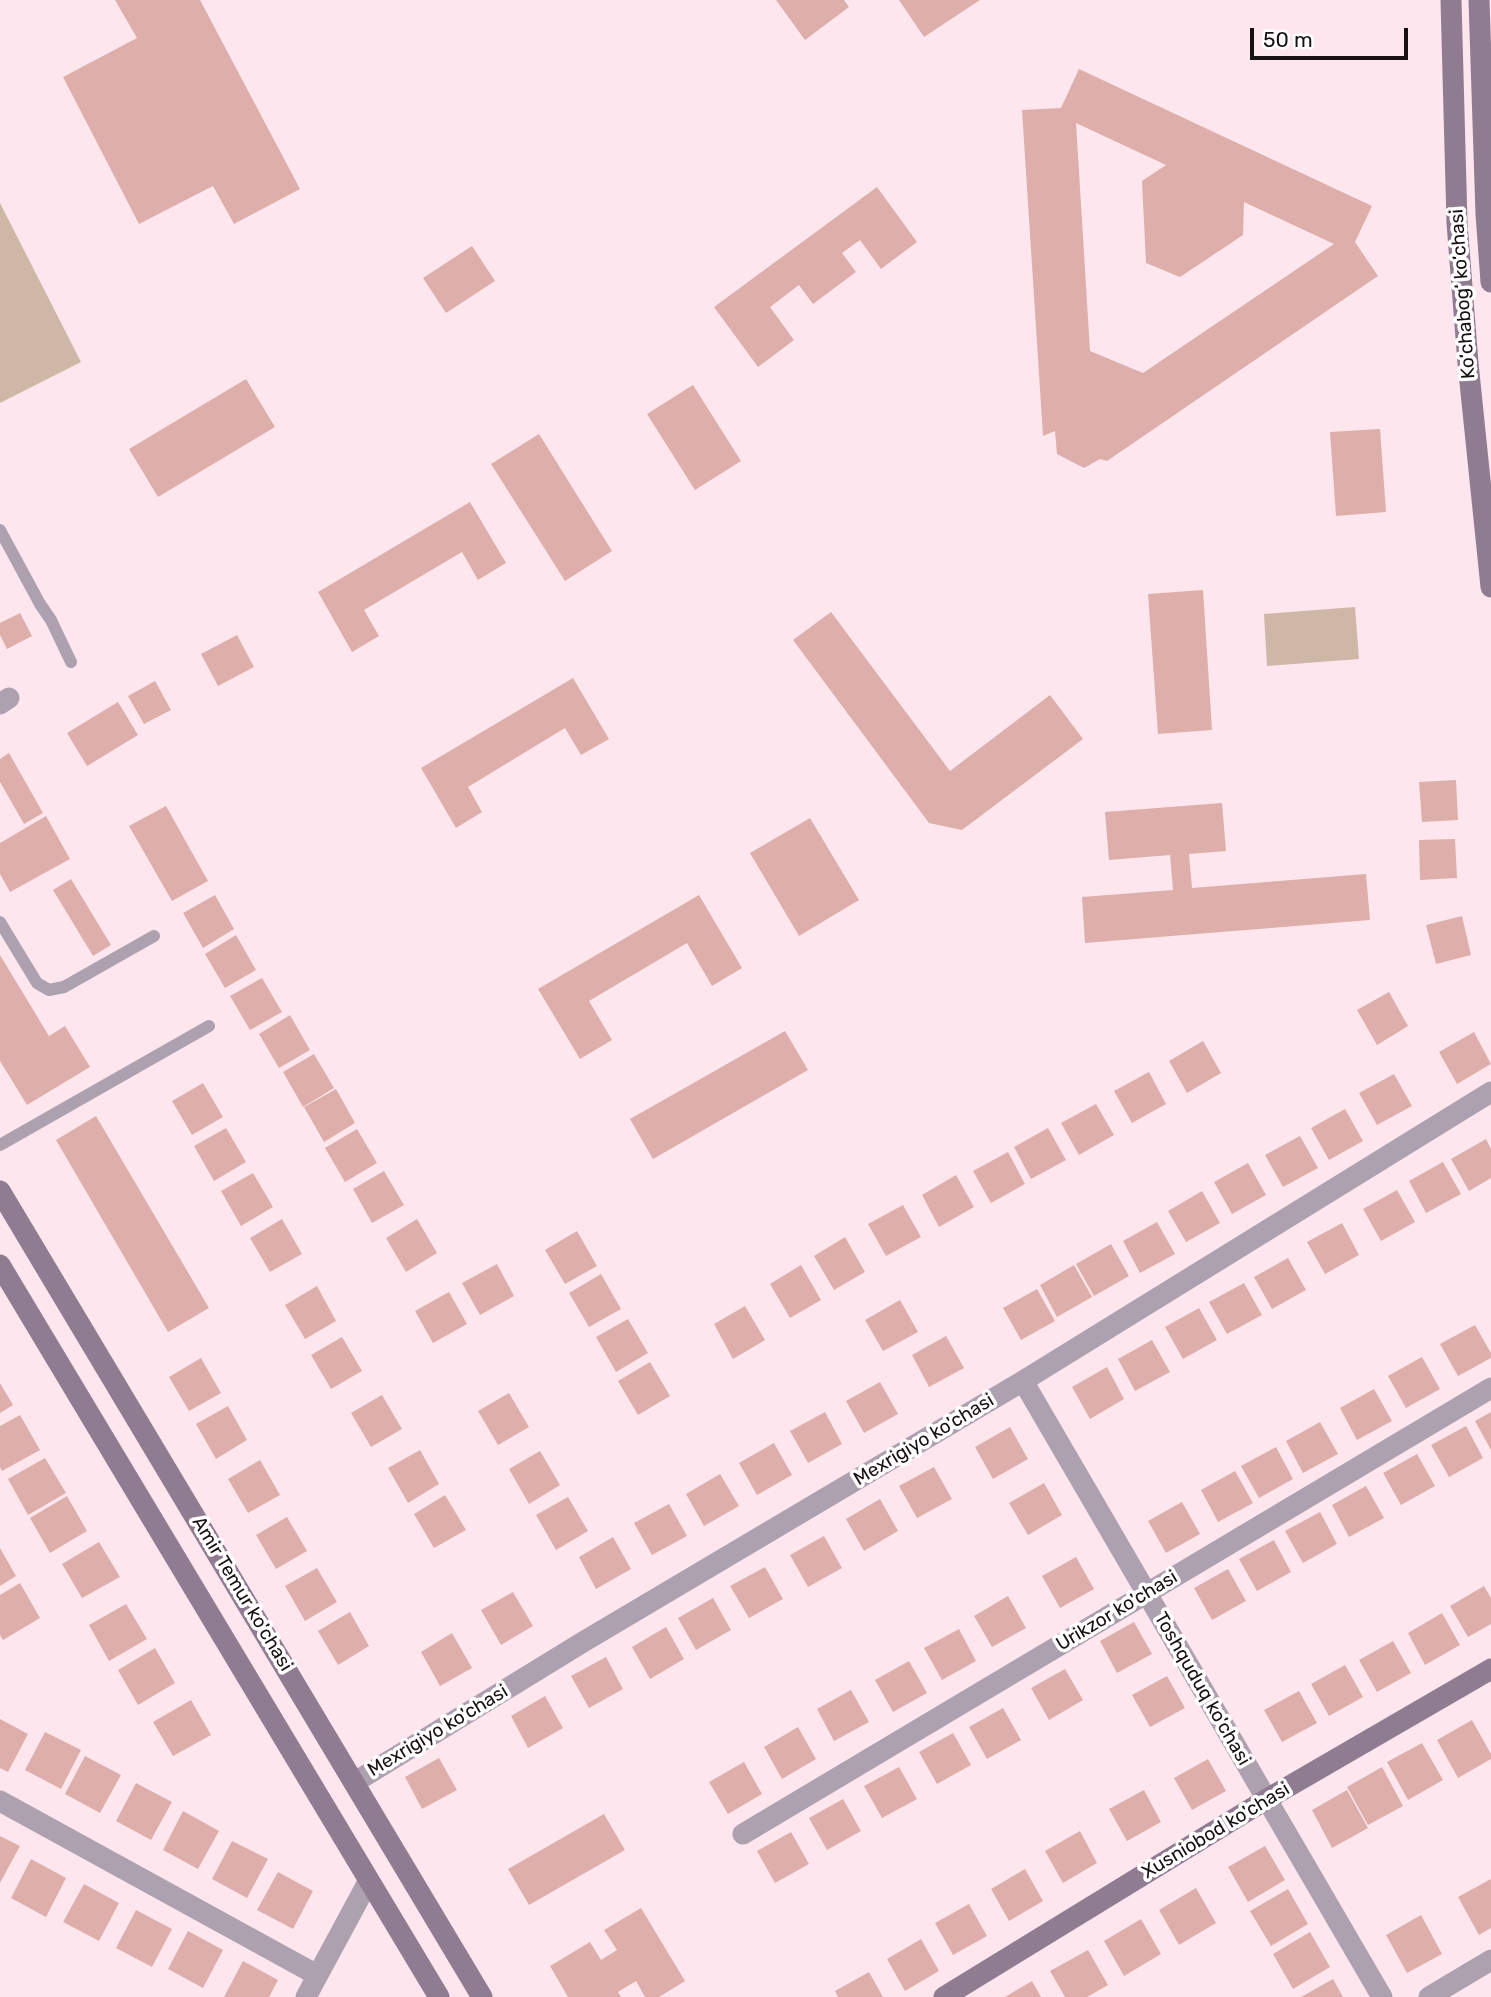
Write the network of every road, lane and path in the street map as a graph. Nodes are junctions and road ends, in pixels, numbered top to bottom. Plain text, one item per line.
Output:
1 (1451, 0) edge
2 (1479, 0) edge
3 (1491, 282) edge
4 (0, 530) edge
5 (1491, 587) edge
6 (71, 662) dead end
7 (0, 922) edge
8 (154, 936) dead end
9 (209, 1026) dead end
10 (1491, 1092) edge
11 (0, 1145) edge
12 (0, 1191) edge
13 (0, 1265) edge
14 (1023, 1381) junction
15 (1491, 1388) edge
16 (1147, 1594) junction
17 (1491, 1669) edge
18 (355, 1782) junction
19 (1267, 1799) junction
20 (0, 1801) edge
21 (743, 1834) dead end
22 (368, 1882) junction
23 (1491, 1960) edge
24 (317, 1975) junction
25 (306, 1997) edge
26 (439, 1997) edge
27 (482, 1997) edge
28 (944, 1997) edge
29 (1382, 1997) edge
30 (1429, 1997) edge

1 - 5 main road, Ko‘chabog‘ ko‘chasi
2 - 3 main road, Ko‘chabog‘ ko‘chasi
4 - 6 lane
7 - 8 lane
9 - 11 lane
10 - 14 street, Mexrigiyo ko'chasi
12 - 18 main road, Amir Temur ko'chasi
13 - 22 main road, Amir Temur ko'chasi
14 - 16 street, Toshquduq ko'chasi
14 - 18 street, Mexrigiyo ko'chasi
15 - 16 street, Urikzor ko'chasi
16 - 19 street, Toshquduq ko'chasi
16 - 21 street, Urikzor ko'chasi
17 - 19 main road, Xusniobod ko'chasi
18 - 27 main road, Amir Temur ko'chasi
19 - 28 main road, Xusniobod ko'chasi
19 - 29 street, Toshquduq ko'chasi
20 - 24 street
22 - 24 street
22 - 26 main road, Amir Temur ko'chasi
23 - 30 street
24 - 25 street

